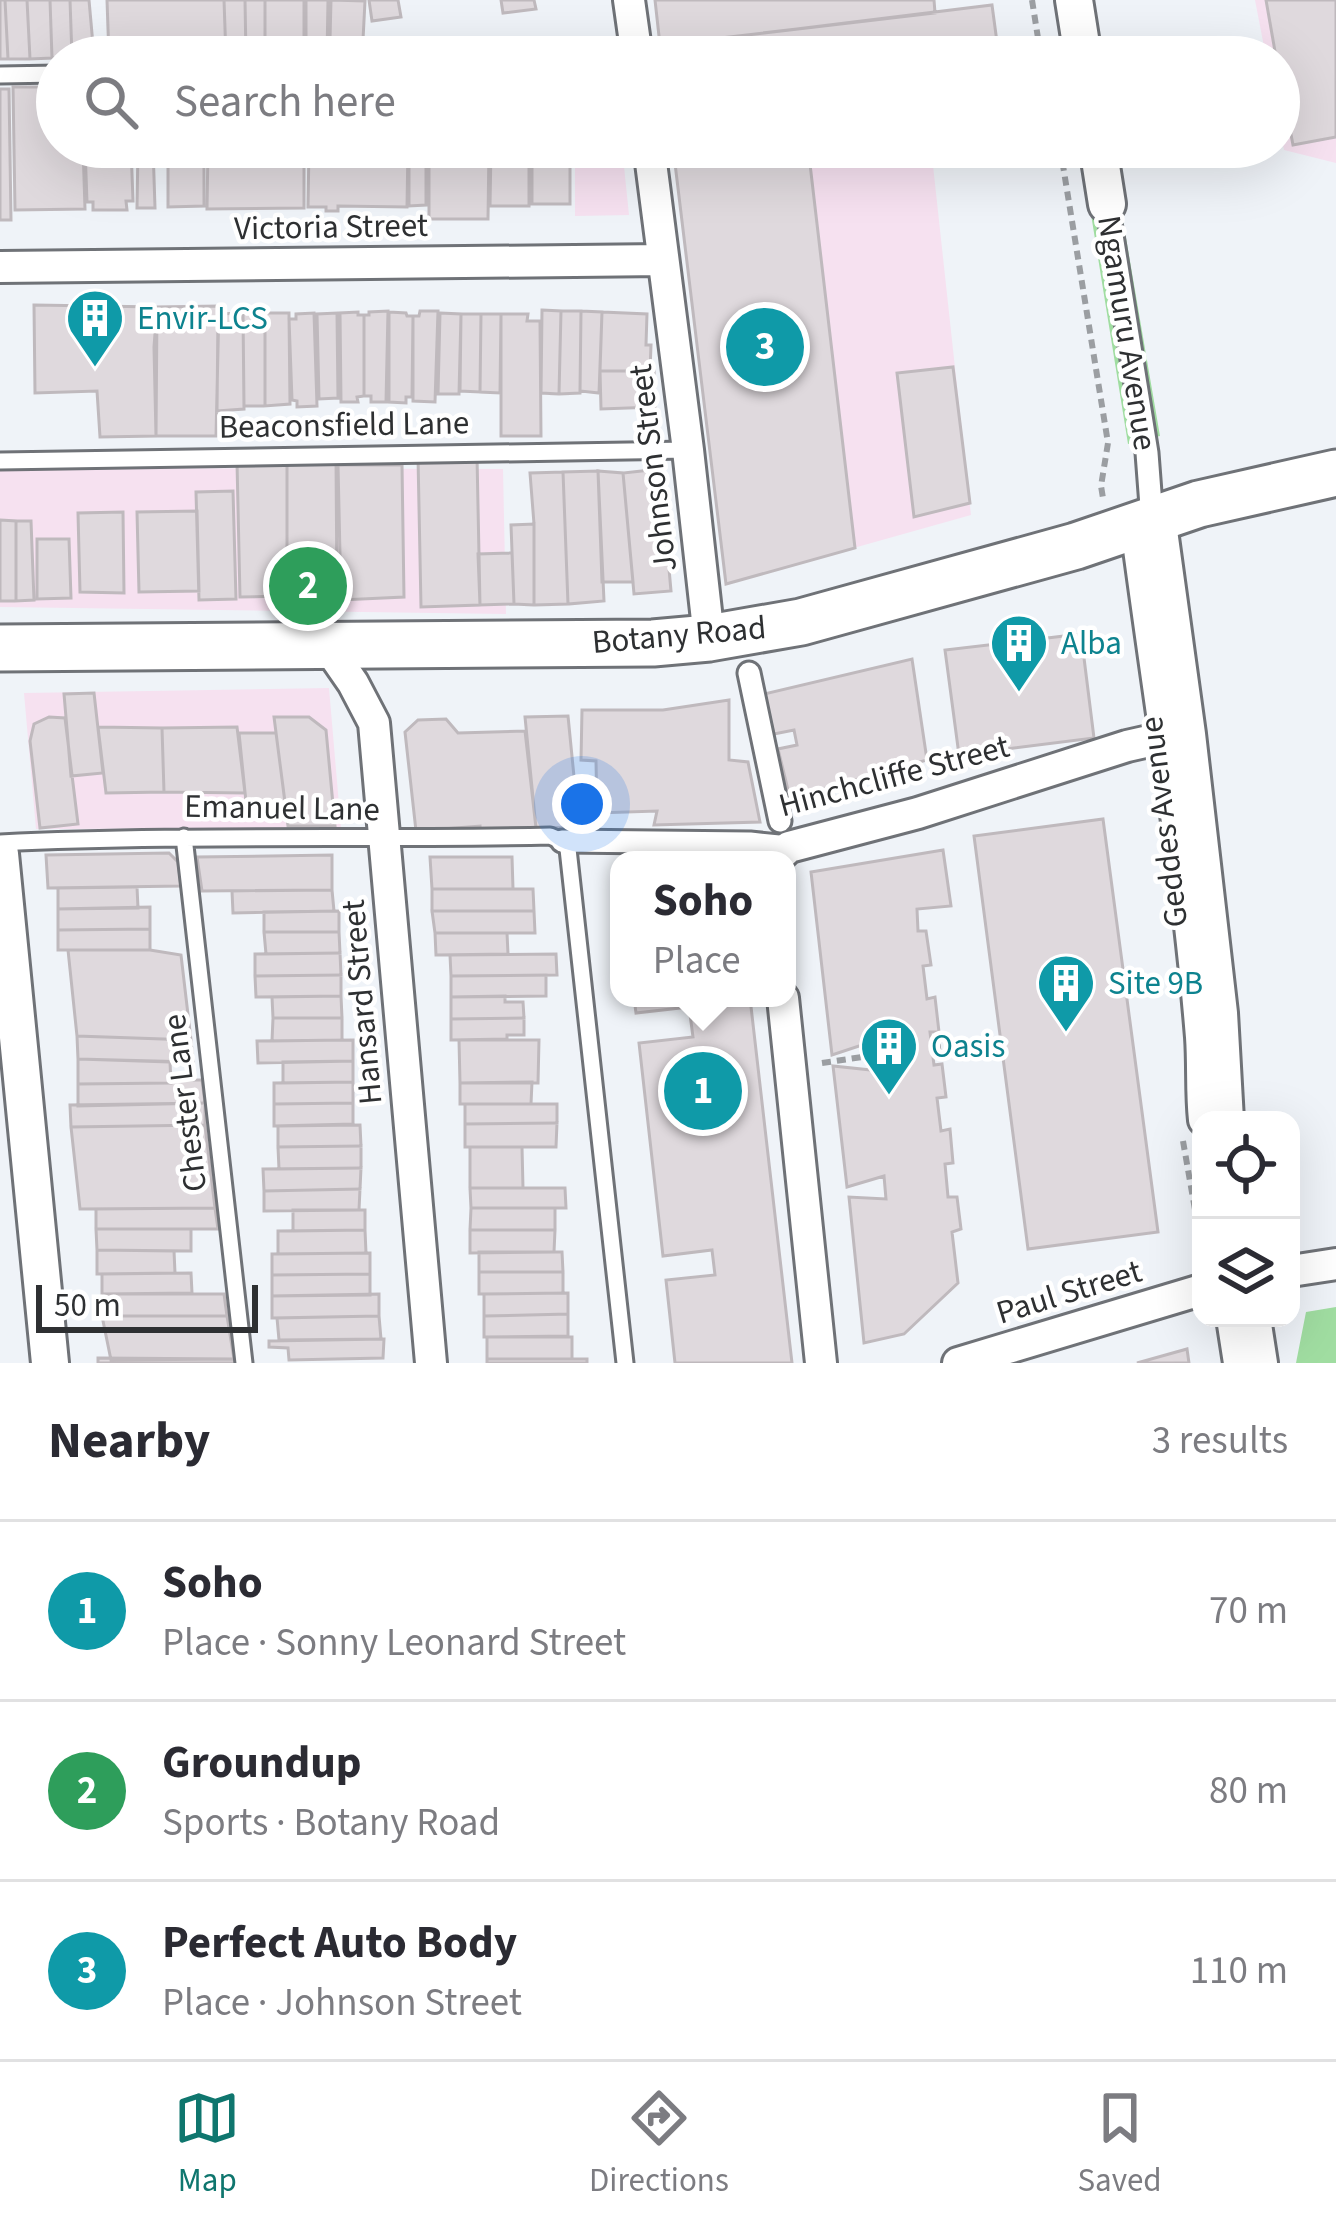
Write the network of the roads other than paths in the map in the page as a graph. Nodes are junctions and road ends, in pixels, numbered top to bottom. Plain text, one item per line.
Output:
1 (629, 0) edge
2 (1074, 0) edge
3 (634, 36) edge
4 (1080, 36) edge
5 (36, 74) edge
6 (0, 75) edge
7 (652, 168) edge
8 (1101, 168) edge
9 (1107, 205) joint
10 (663, 260) junction
11 (0, 267) edge
12 (688, 450) junction
13 (0, 461) edge
14 (1336, 473) edge
15 (1150, 520) junction
16 (709, 638) junction
17 (328, 646) junction
18 (0, 648) edge
19 (749, 673) dead end
20 (1167, 737) junction
21 (184, 837) junction
22 (383, 840) junction
23 (562, 841) junction
24 (781, 842) edge
25 (0, 843) edge
26 (0, 854) edge
27 (784, 1007) edge
28 (1204, 1111) edge
29 (1228, 1111) edge
30 (1336, 1264) edge
31 (1300, 1269) edge
32 (1192, 1293) edge
33 (1233, 1327) edge
34 (1257, 1327) edge
35 (50, 1363) edge
36 (244, 1363) edge
37 (431, 1363) edge
38 (625, 1363) edge
39 (821, 1363) edge
40 (958, 1363) edge
41 (1239, 1363) edge
42 (1262, 1363) edge

1 - 3 street
2 - 4 street
5 - 6 lane
7 - 10 street, Johnson Street
8 - 9 street, Ngamuru Avenue
9 - 15 street, Ngamuru Avenue
10 - 11 street, Victoria Street
10 - 12 street, Johnson Street
12 - 13 lane, Beaconsfield Lane
12 - 16 street, Johnson Street
14 - 15 main road, Botany Road
15 - 16 main road, Botany Road
15 - 20 street, Geddes Avenue
15 - 29 street, Geddes Avenue
16 - 17 main road, Botany Road
17 - 18 main road, Botany Road
17 - 22 street, Hansard Street
19 - 24 street
20 - 24 street, Hinchcliffe Street
20 - 28 street, Geddes Avenue
21 - 22 lane, Emanuel Lane
21 - 25 lane, Emanuel Lane
21 - 36 lane, Chester Lane
22 - 23 lane, Emanuel Lane
22 - 37 street, Hansard Street
23 - 24 street, Hinchcliffe Street
23 - 38 lane
26 - 35 street
27 - 39 street
30 - 31 street
32 - 40 street, Paul Street
33 - 41 street
34 - 42 street

